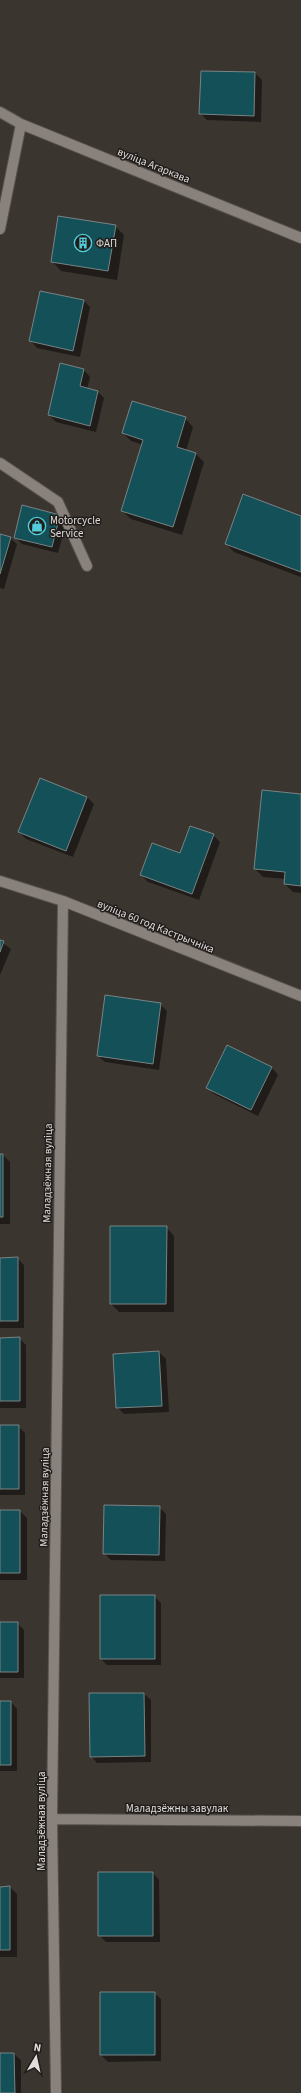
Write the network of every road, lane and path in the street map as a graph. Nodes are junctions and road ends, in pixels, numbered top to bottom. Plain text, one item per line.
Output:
1 (0, 112) edge
2 (21, 124) junction
3 (0, 229) edge
4 (301, 238) edge
5 (0, 463) edge
6 (87, 566) dead end
7 (0, 880) edge
8 (63, 901) junction
9 (301, 996) edge
10 (52, 1819) junction
11 (301, 1821) edge
12 (56, 2093) edge

1 - 2 street, вуліца Агаркава
2 - 3 street
2 - 4 street, вуліца Агаркава
5 - 6 street
7 - 8 street, вуліца 60 год Кастрычніка
8 - 9 street, вуліца 60 год Кастрычніка
8 - 10 street, Маладзёжная вуліца
10 - 11 street, Маладзёжны завулак
10 - 12 street, Маладзёжная вуліца

